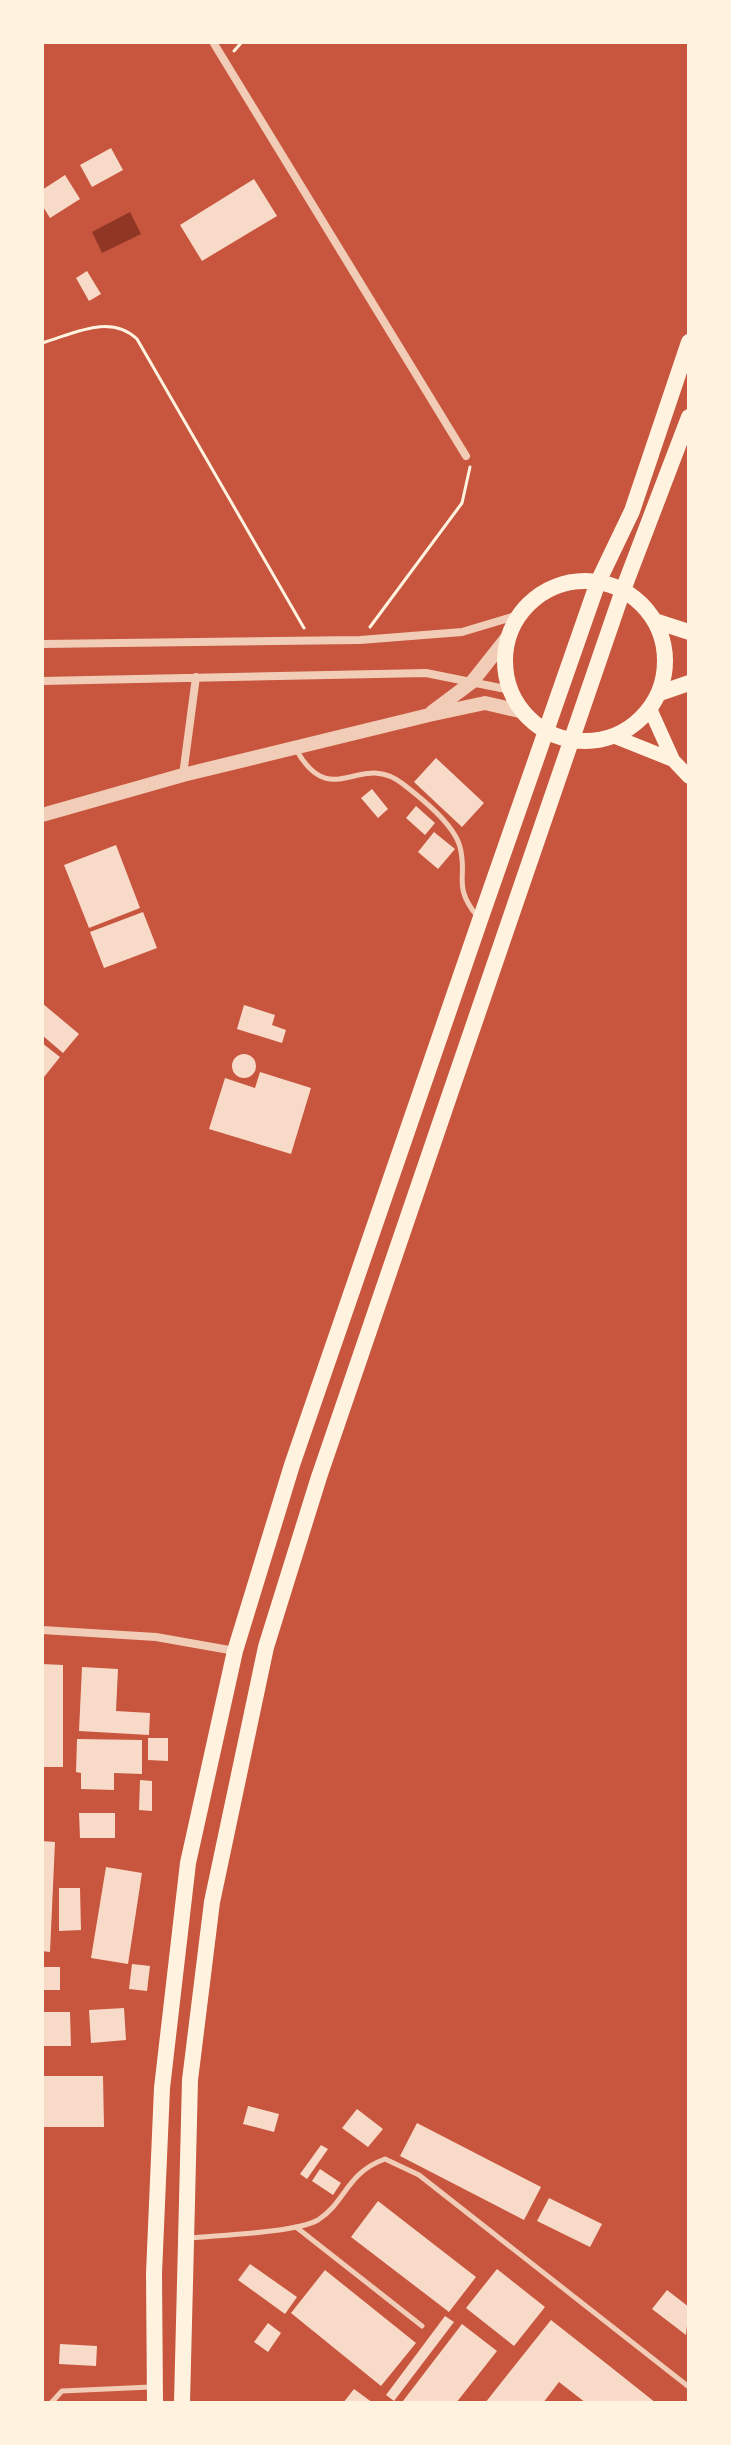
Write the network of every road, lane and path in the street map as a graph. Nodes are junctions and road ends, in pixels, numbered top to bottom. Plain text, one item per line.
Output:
1 (213, 42) edge
2 (689, 342) edge
3 (42, 343) edge
4 (689, 417) edge
5 (466, 456) joint
6 (598, 582) junction
7 (623, 590) junction
8 (519, 615) junction
9 (655, 621) junction
10 (689, 632) edge
11 (510, 634) junction
12 (360, 640) junction
13 (312, 642) junction
14 (42, 644) edge
15 (196, 677) junction
16 (42, 681) edge
17 (472, 682) junction
18 (689, 683) edge
19 (511, 690) junction
20 (660, 693) junction
21 (650, 709) junction
22 (524, 712) junction
23 (429, 715) junction
24 (547, 731) junction
25 (613, 736) junction
26 (572, 740) junction
27 (295, 747) junction
28 (673, 760) junction
29 (183, 775) junction
30 (689, 777) edge
31 (42, 815) edge
32 (480, 920) junction
33 (42, 1630) edge
34 (235, 1651) junction
35 (295, 2226) junction
36 (184, 2239) junction
37 (422, 2326) dead end
38 (689, 2387) edge
39 (154, 2395) edge
40 (51, 2403) edge
41 (182, 2403) edge

1 - 5 street
2 - 6 main road
3 - 13 path
4 - 7 main road
5 - 12 path
6 - 7 main road
6 - 8 main road
6 - 24 main road
7 - 9 main road
7 - 26 main road
8 - 11 main road
8 - 12 street
9 - 10 main road
9 - 20 main road
11 - 17 street
11 - 19 main road
12 - 13 street
13 - 14 street
15 - 16 street
15 - 17 street
15 - 29 street
17 - 19 street
17 - 23 street
18 - 20 main road
19 - 22 main road
20 - 21 main road
21 - 25 main road
21 - 28 main road
22 - 23 street
22 - 24 main road
23 - 27 street
24 - 26 main road
24 - 32 main road
25 - 26 main road
25 - 28 main road
26 - 36 main road
27 - 29 street
27 - 32 lane
28 - 30 main road
29 - 31 street
32 - 34 main road
33 - 34 street
34 - 39 main road
35 - 36 lane
35 - 37 lane
35 - 38 lane
36 - 41 main road
39 - 40 lane

